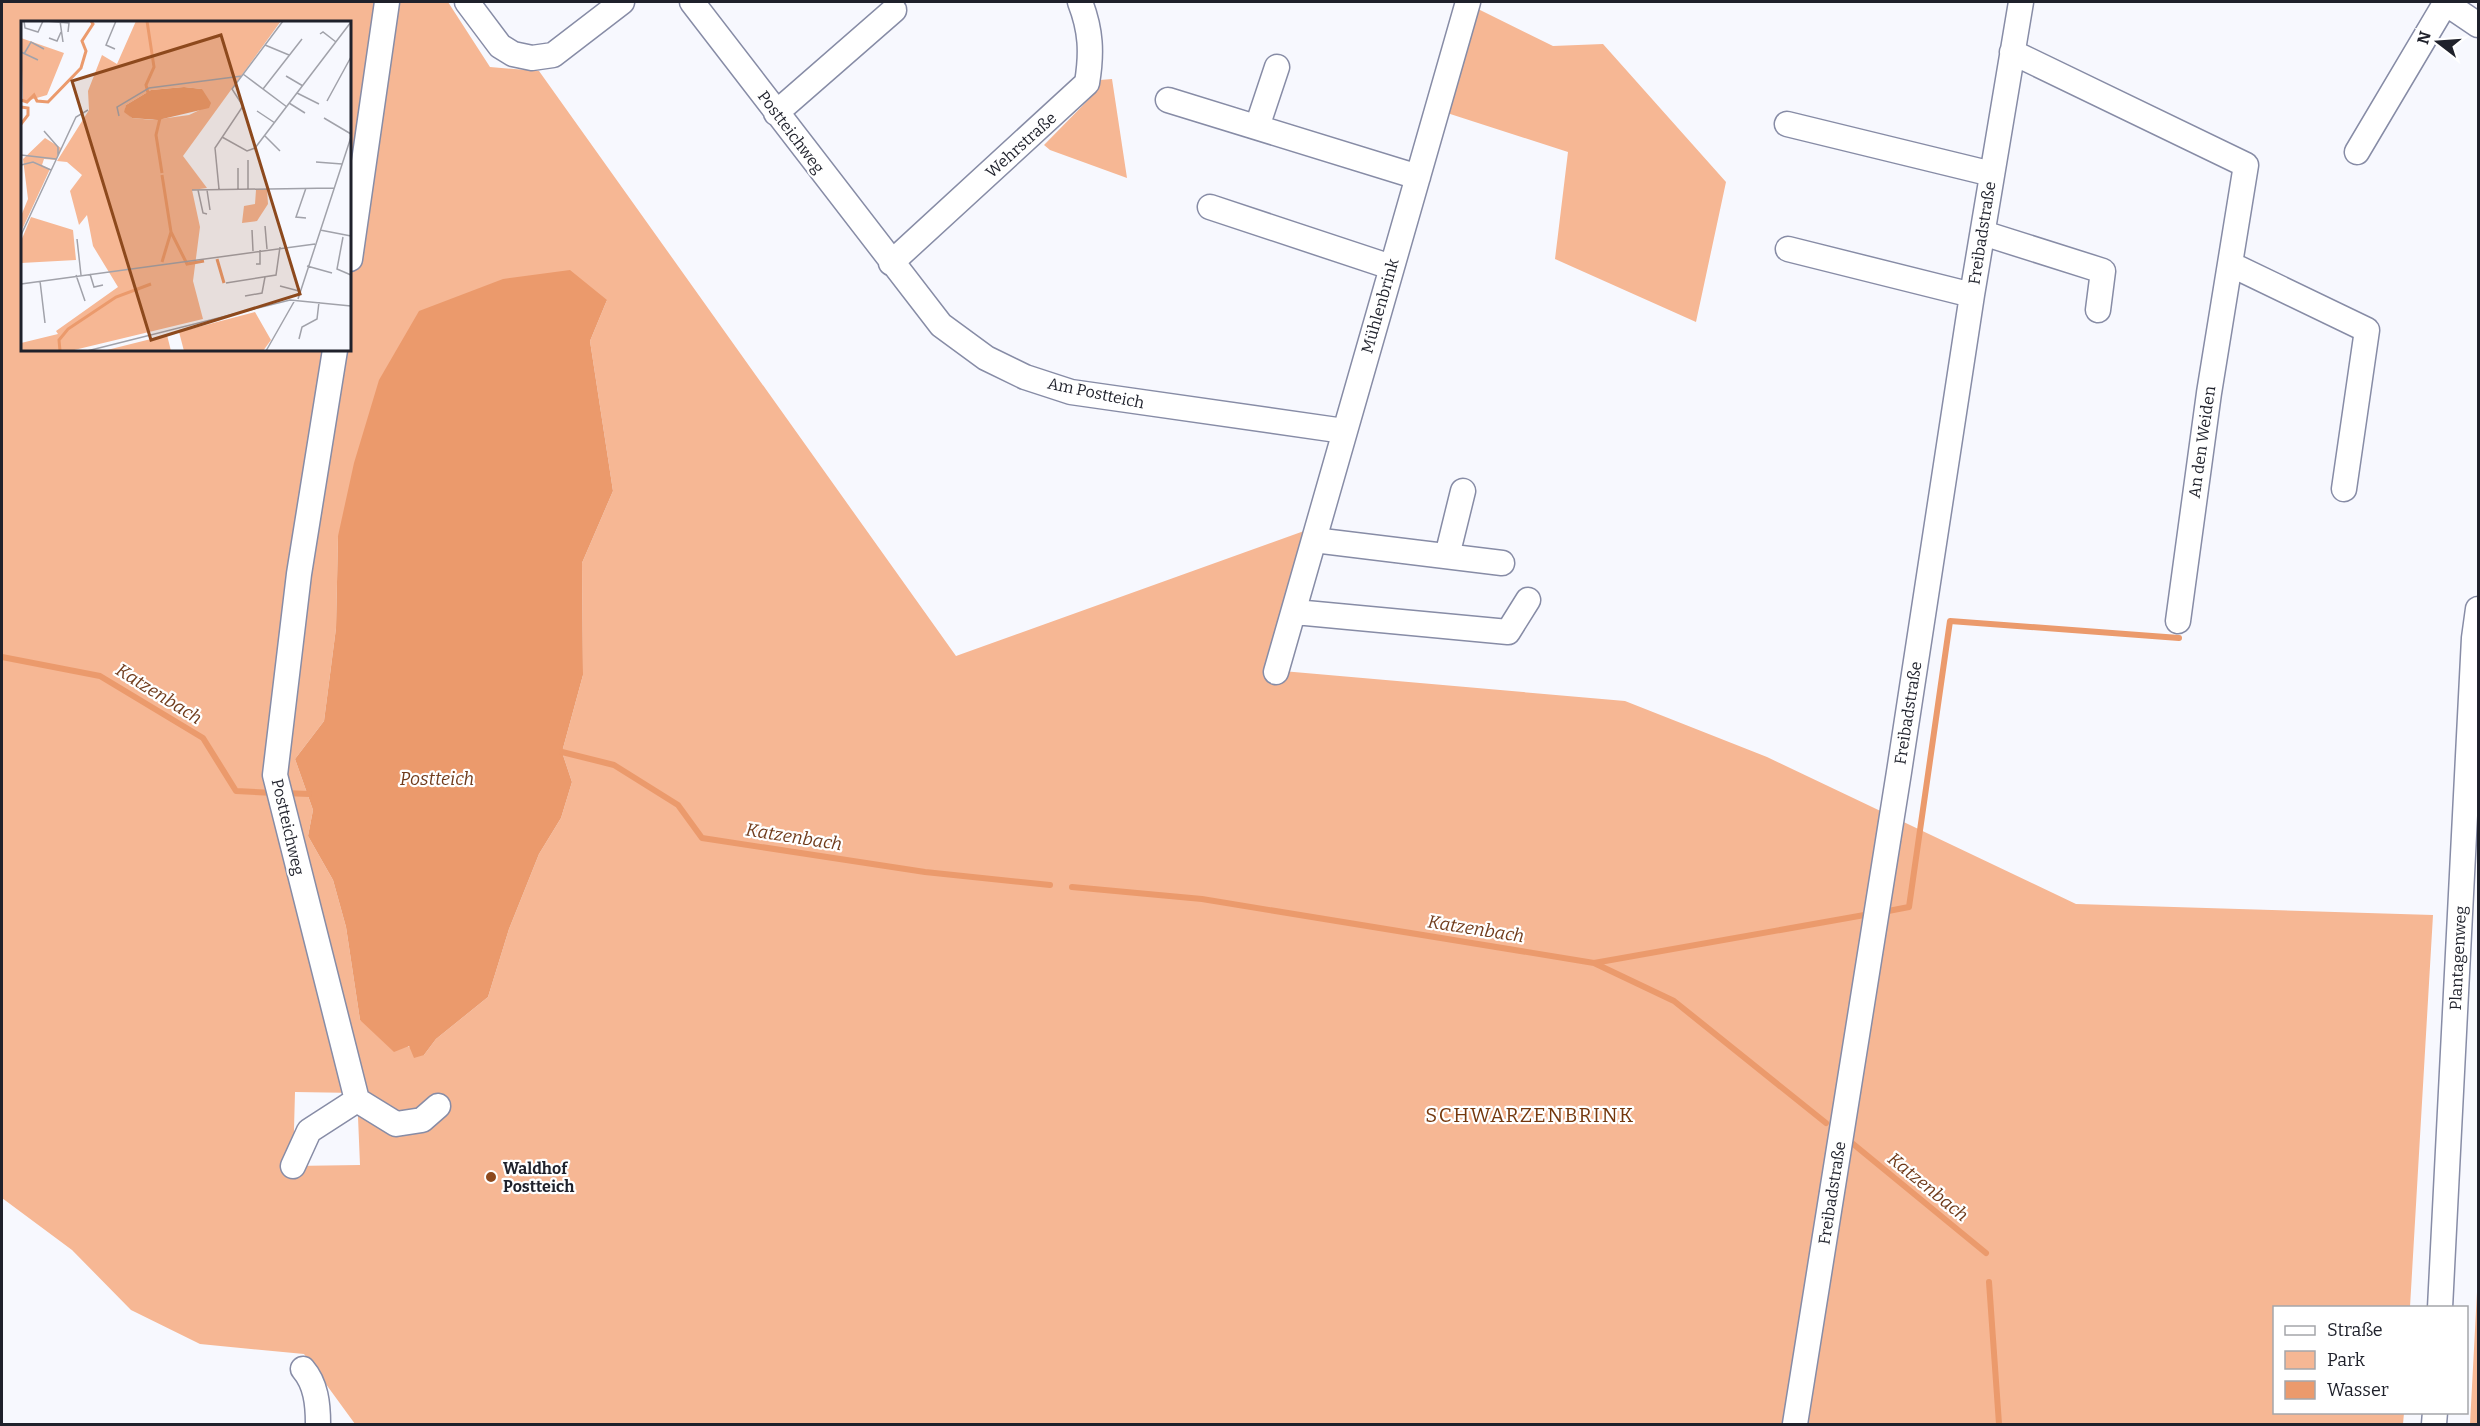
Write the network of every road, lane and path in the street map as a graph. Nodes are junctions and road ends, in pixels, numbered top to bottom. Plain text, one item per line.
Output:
1 (387, 2) edge
2 (466, 2) edge
3 (622, 2) edge
4 (692, 2) edge
5 (1080, 2) edge
6 (1468, 2) edge
7 (2021, 2) edge
8 (2445, 2) edge
9 (894, 10) dead end
10 (2478, 25) edge
11 (2012, 52) junction
12 (1277, 67) dead end
13 (1168, 100) dead end
14 (776, 113) junction
15 (1787, 124) dead end
16 (1257, 127) junction
17 (2357, 152) dead end
18 (1992, 174) junction
19 (1418, 177) junction
20 (1210, 207) dead end
21 (1983, 233) junction
22 (1788, 249) dead end
23 (351, 252) edge
24 (891, 263) junction
25 (2230, 264) junction
26 (1391, 267) junction
27 (1972, 295) junction
28 (2098, 310) dead end
29 (335, 351) edge
30 (1344, 431) junction
31 (2344, 489) dead end
32 (1463, 491) dead end
33 (1314, 540) junction
34 (1447, 556) junction
35 (1502, 563) dead end
36 (1528, 600) dead end
37 (2478, 609) edge
38 (1295, 612) junction
39 (2178, 621) dead end
40 (1276, 672) dead end
41 (357, 1100) junction
42 (438, 1106) dead end
43 (292, 1166) dead end
44 (2440, 1306) edge
45 (303, 1369) dead end
46 (318, 1425) edge
47 (1795, 1425) edge

1 - 23 street
2 - 3 street
4 - 14 street, Postteichweg
5 - 24 street, Wehrstraße
6 - 19 street, Mühlenbrink
7 - 11 street, Freibadstraße
8 - 10 street
8 - 17 street
9 - 14 street
11 - 18 street, Freibadstraße
11 - 25 street, An den Weiden
12 - 16 street
13 - 16 street
14 - 24 street, Postteichweg
15 - 18 street
16 - 19 street
18 - 21 street, Freibadstraße
19 - 26 street, Mühlenbrink
20 - 26 street
21 - 27 street, Freibadstraße
21 - 28 street
22 - 27 street
24 - 30 street, Am Postteich
25 - 31 street
25 - 39 street, An den Weiden
26 - 30 street, Mühlenbrink
27 - 47 street, Freibadstraße
29 - 41 street, Postteichweg
30 - 33 street, Mühlenbrink
32 - 34 street
33 - 34 street
33 - 38 street, Mühlenbrink
34 - 35 street
36 - 38 street
37 - 44 street, Plantagenweg
38 - 40 street, Mühlenbrink
41 - 42 street
41 - 43 street
45 - 46 street

